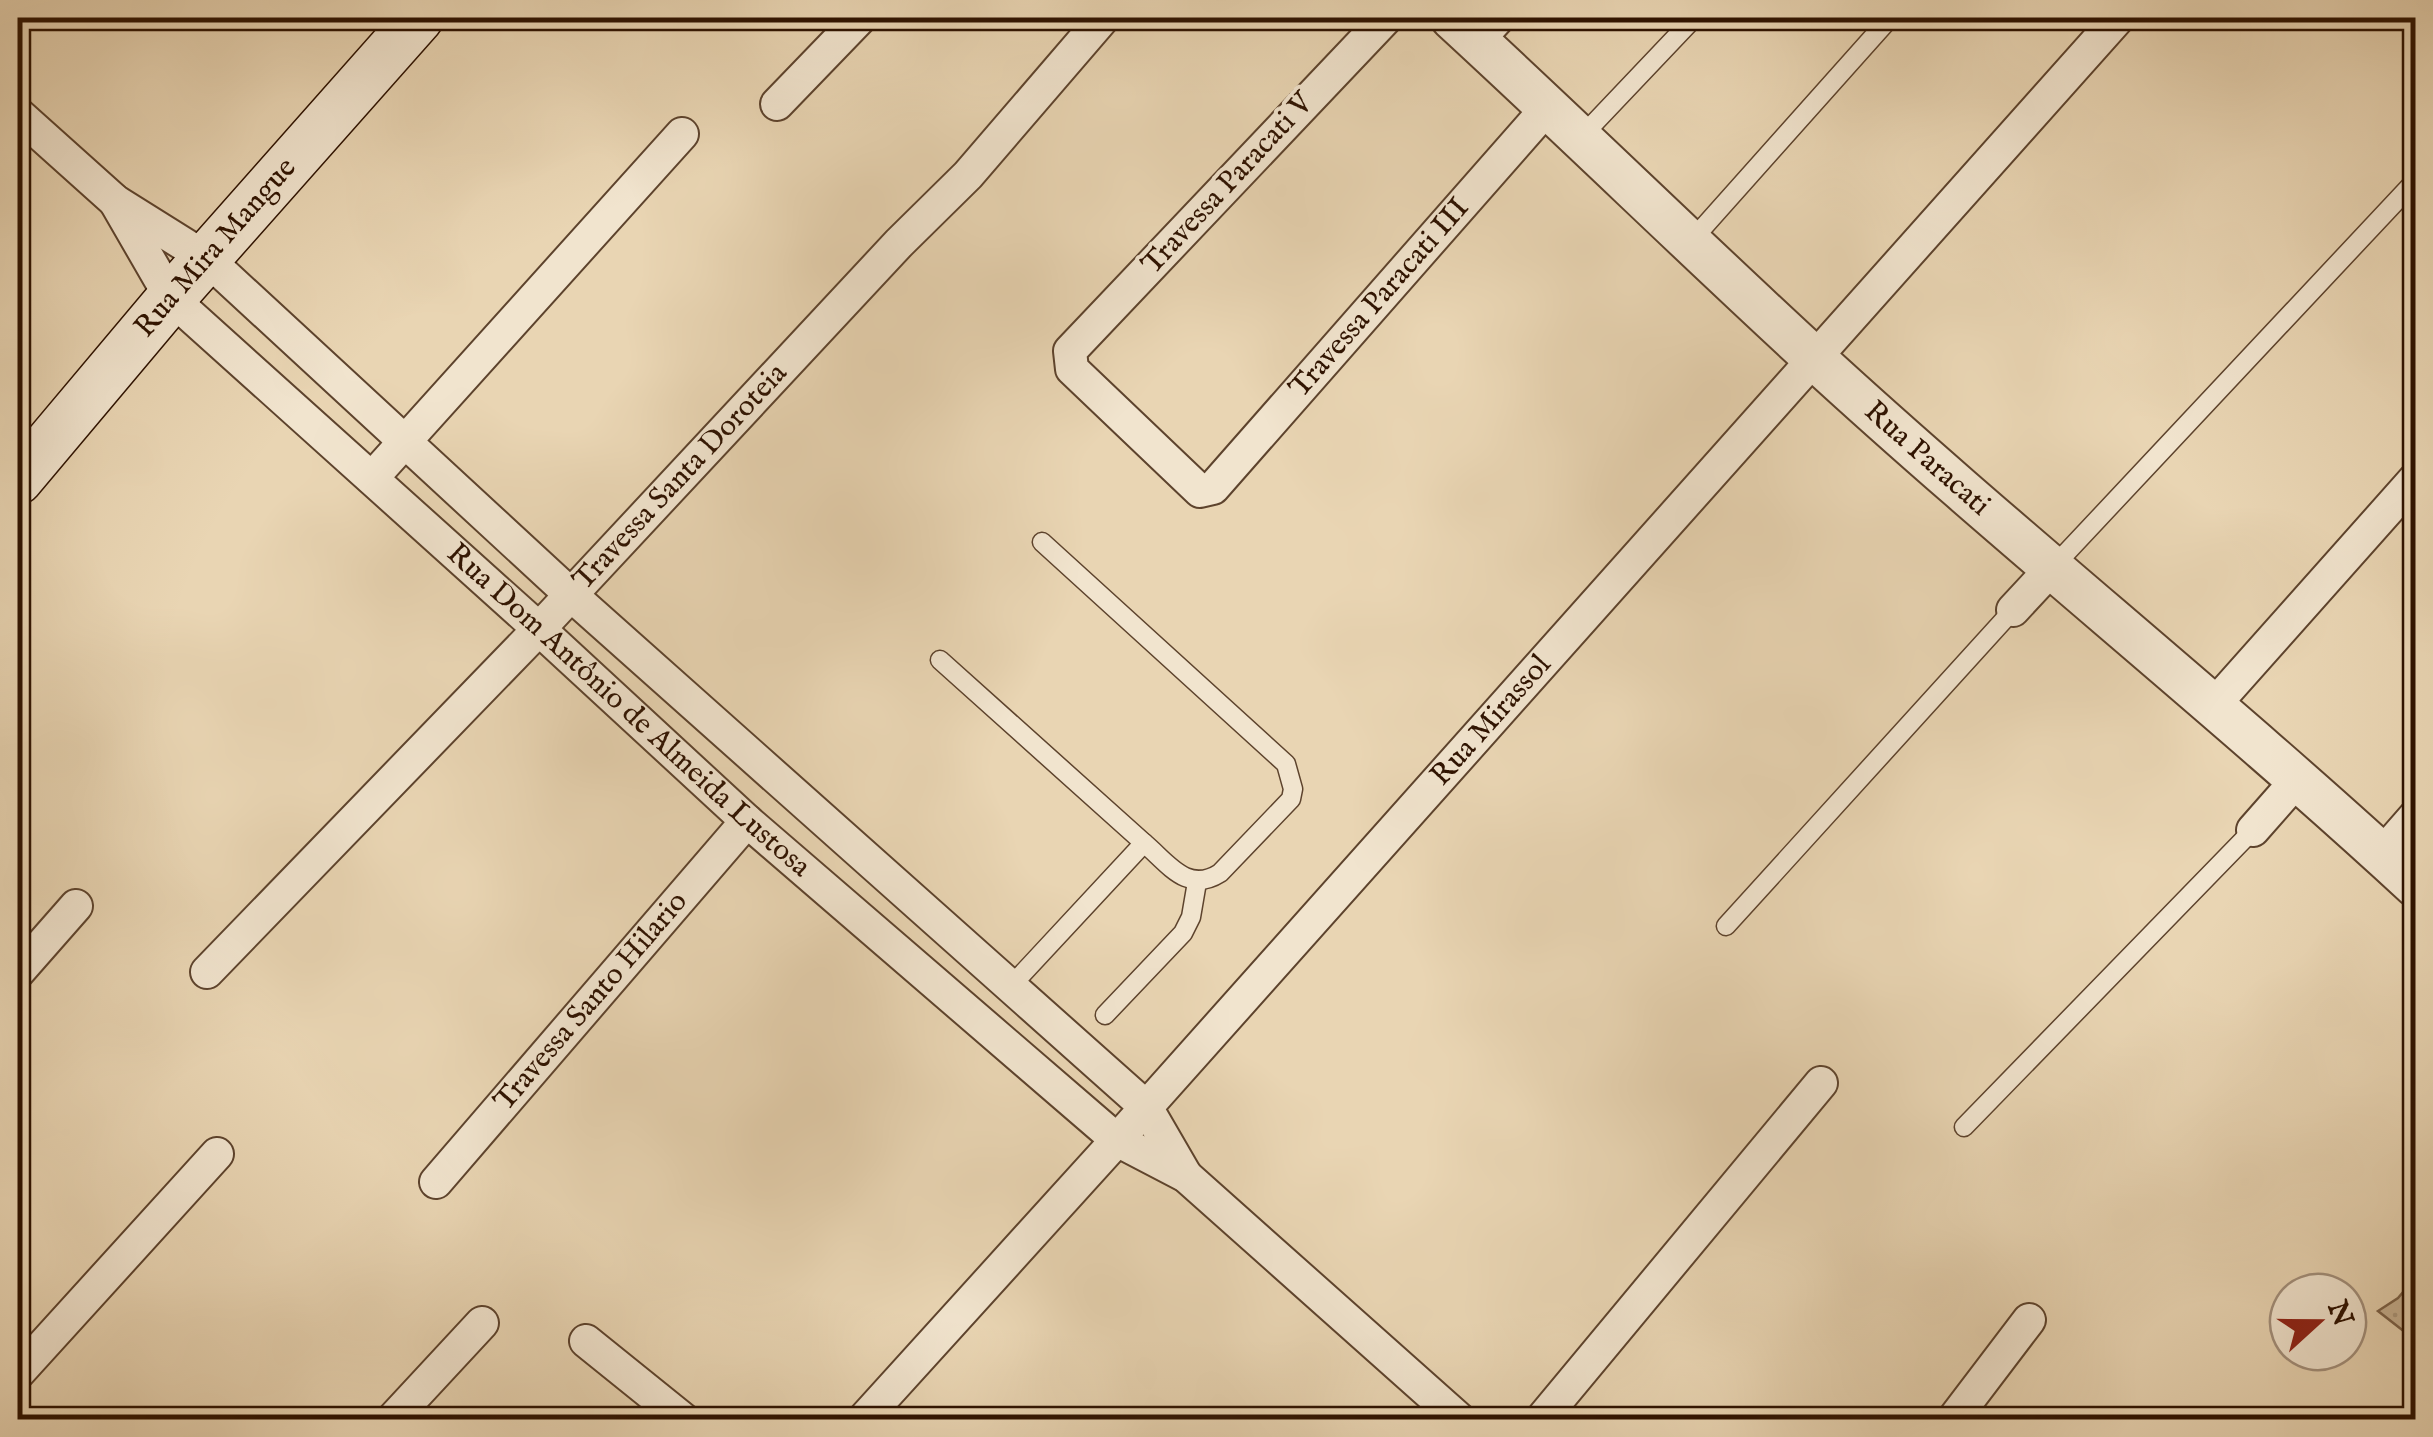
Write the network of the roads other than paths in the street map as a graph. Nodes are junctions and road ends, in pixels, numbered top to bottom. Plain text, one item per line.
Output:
1 (419, 18) edge
2 (860, 18) edge
3 (1104, 18) edge
4 (1386, 18) edge
5 (1694, 18) edge
6 (1890, 18) edge
7 (2118, 18) edge
8 (1476, 25) edge
9 (778, 104) dead end
10 (1547, 108) junction
11 (18, 114) edge
12 (682, 134) dead end
13 (1579, 138) junction
14 (2416, 180) edge
15 (114, 201) junction
16 (1692, 240) junction
17 (206, 258) junction
18 (171, 298) junction
19 (1814, 358) junction
20 (404, 440) junction
21 (372, 478) junction
22 (2416, 478) edge
23 (18, 480) edge
24 (1213, 488) joint
25 (1042, 542) dead end
26 (2052, 568) junction
27 (570, 594) junction
28 (2012, 610) joint
29 (539, 629) junction
30 (940, 660) dead end
31 (2214, 705) junction
32 (2297, 780) junction
33 (2416, 815) edge
34 (747, 821) junction
35 (2253, 830) joint
36 (1144, 843) junction
37 (2381, 855) junction
38 (1197, 882) junction
39 (2416, 886) edge
40 (76, 906) dead end
41 (1726, 926) dead end
42 (18, 972) edge
43 (207, 972) dead end
44 (1010, 987) junction
45 (1106, 1016) dead end
46 (1821, 1083) dead end
47 (1146, 1108) junction
48 (1964, 1127) dead end
49 (1116, 1140) junction
50 (217, 1154) dead end
51 (1186, 1176) junction
52 (436, 1182) dead end
53 (2028, 1320) dead end
54 (482, 1322) dead end
55 (586, 1342) dead end
56 (18, 1374) edge
57 (392, 1420) edge
58 (684, 1420) edge
59 (863, 1420) edge
60 (1460, 1420) edge
61 (1542, 1420) edge
62 (1954, 1420) edge

1 - 17 main road, Rua Mira Mangue
2 - 9 street
3 - 27 street, Travessa Santa Doroteia
4 - 24 street, Travessa Paracati V
5 - 13 lane
6 - 16 lane
7 - 19 street, Rua Mirassol
8 - 10 street, Rua Paracati
10 - 13 street, Rua Paracati
10 - 24 street, Travessa Paracati III
11 - 15 street, Rua Dom Antônio de Almeida Lustosa
12 - 20 street
13 - 16 street, Rua Paracati
14 - 26 lane
15 - 17 street, Rua Dom Antônio de Almeida Lustosa
15 - 18 street, Rua Dom Antônio de Almeida Lustosa
16 - 19 street, Rua Paracati
17 - 18 main road, Rua Mira Mangue
17 - 20 street, Rua Dom Antônio de Almeida Lustosa
18 - 21 street, Rua Dom Antônio de Almeida Lustosa
18 - 23 main road, Rua Mira Mangue
19 - 26 street, Rua Paracati
19 - 47 street, Rua Mirassol
20 - 21 street
20 - 27 street, Rua Dom Antônio de Almeida Lustosa
21 - 29 street, Rua Dom Antônio de Almeida Lustosa
22 - 31 street
25 - 38 lane
26 - 28 street
26 - 31 street, Rua Paracati
27 - 29 street, Travessa Santa Doroteia
27 - 44 street, Rua Dom Antônio de Almeida Lustosa
28 - 41 lane
29 - 34 street, Rua Dom Antônio de Almeida Lustosa
29 - 43 street, Travessa Santa Doroteia
30 - 36 lane
31 - 32 street, Rua Paracati
32 - 35 street
32 - 37 street, Rua Paracati
33 - 37 street
34 - 49 street, Rua Dom Antônio de Almeida Lustosa
34 - 52 street, Travessa Santo Hilario
35 - 48 lane
36 - 38 lane
36 - 44 lane
37 - 39 street, Rua Paracati
38 - 45 lane
40 - 42 street
44 - 47 street, Rua Dom Antônio de Almeida Lustosa
46 - 61 street
47 - 49 street, Rua Mirassol
47 - 51 street, Rua Dom Antônio de Almeida Lustosa
49 - 51 street, Rua Dom Antônio de Almeida Lustosa
49 - 59 street, Rua Mirassol
50 - 56 street
51 - 60 street, Rua Dom Antônio de Almeida Lustosa
53 - 62 street
54 - 57 street
55 - 58 street

